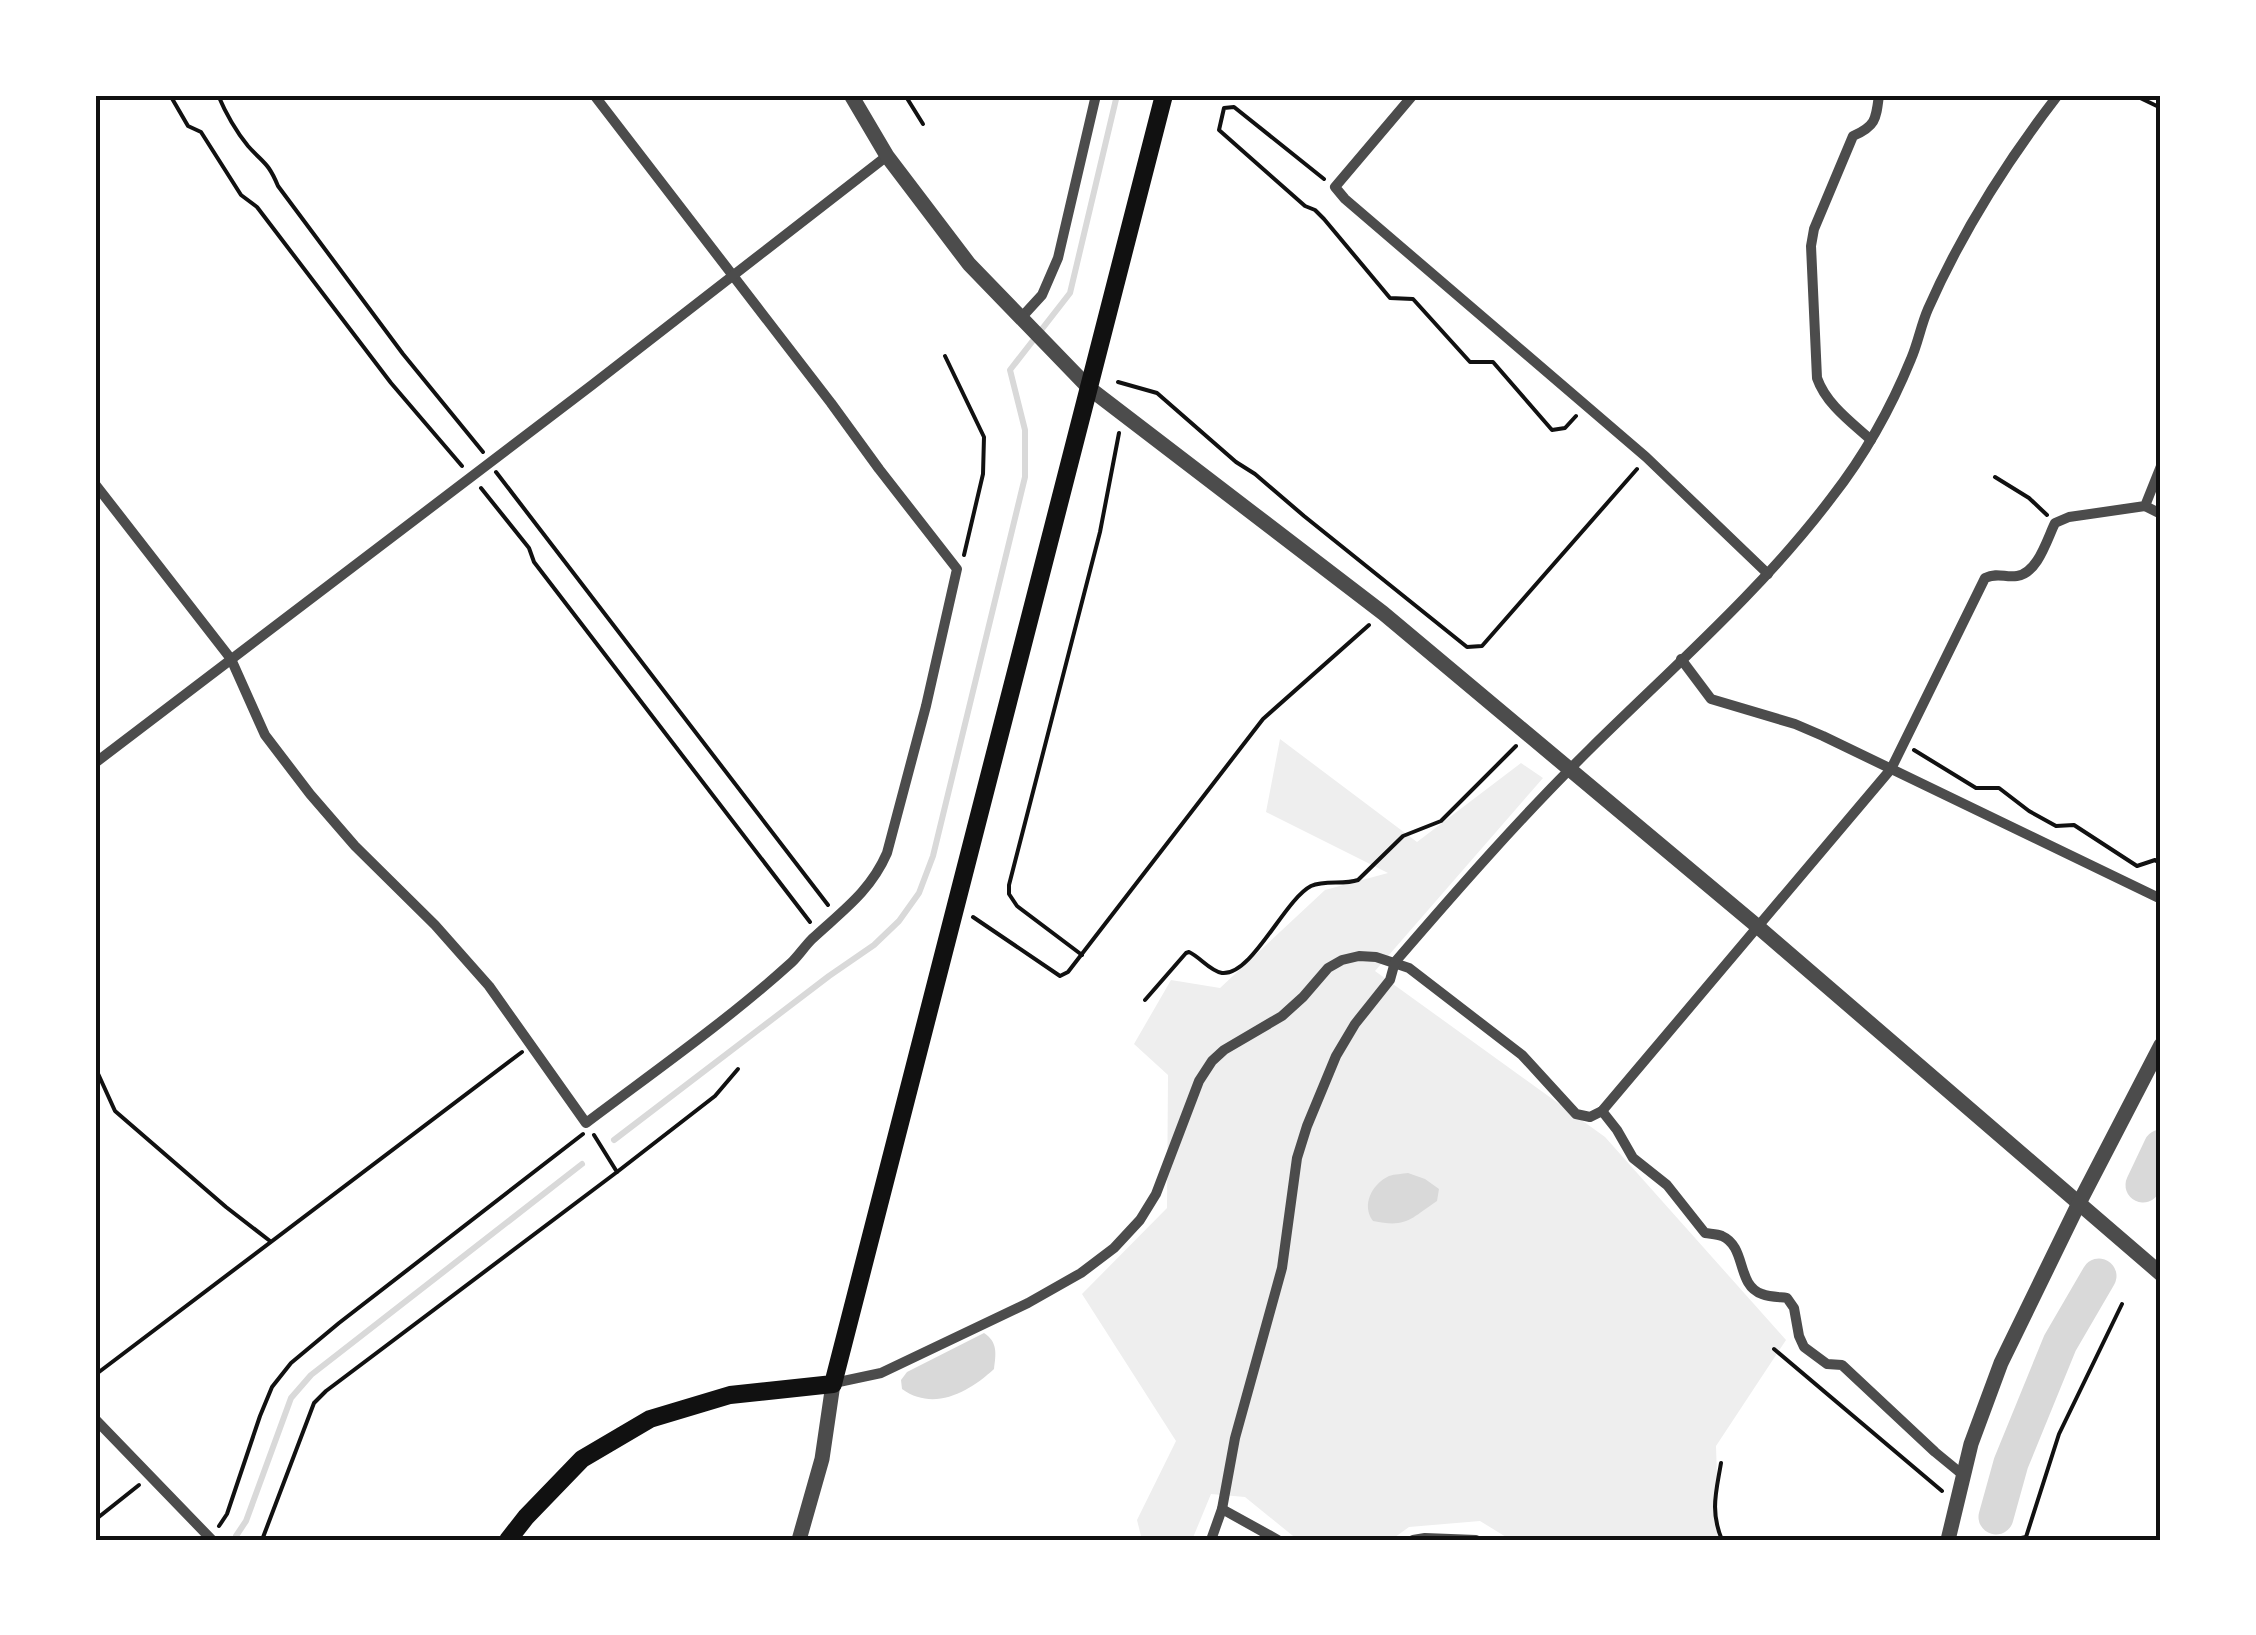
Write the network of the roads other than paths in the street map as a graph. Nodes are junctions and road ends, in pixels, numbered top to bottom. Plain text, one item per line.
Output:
1 (594, 95) edge
2 (851, 95) edge
3 (1096, 95) edge
4 (1164, 95) edge
5 (1413, 95) edge
6 (1878, 95) edge
7 (2058, 95) edge
8 (888, 156) junction
9 (734, 276) junction
10 (1020, 319) junction
11 (1089, 388) junction
12 (1871, 440) junction
13 (2161, 466) edge
14 (95, 484) edge
15 (2145, 506) junction
16 (2161, 514) edge
17 (1768, 574) junction
18 (231, 659) junction
19 (1681, 659) junction
20 (95, 763) edge
21 (1891, 768) junction
22 (2161, 899) edge
23 (1757, 926) junction
24 (1395, 962) junction
25 (2161, 1045) edge
26 (1602, 1111) junction
27 (2078, 1204) junction
28 (2161, 1274) edge
29 (832, 1384) junction
30 (95, 1418) edge
31 (1963, 1475) junction
32 (1222, 1509) junction
33 (210, 1538) edge
34 (508, 1540) edge
35 (800, 1540) edge
36 (1211, 1540) edge
37 (1278, 1540) edge
38 (1414, 1540) edge
39 (1476, 1540) edge
40 (1948, 1540) edge

1 - 9 street
2 - 8 street
3 - 10 street
4 - 11 main road
5 - 17 street
6 - 12 street
7 - 12 street
8 - 9 street
8 - 10 street
9 - 18 street
9 - 18 street
10 - 11 street
11 - 23 street
11 - 29 main road
12 - 17 street
13 - 15 street
14 - 18 street
15 - 16 street
15 - 21 street
17 - 19 street
18 - 20 street
19 - 21 street
19 - 24 street
21 - 22 street
21 - 23 street
23 - 26 street
23 - 27 street
24 - 26 street
24 - 29 street
24 - 32 street
25 - 27 street
26 - 31 street
27 - 28 street
27 - 31 street
29 - 34 main road
29 - 35 street
30 - 33 street
31 - 40 street
32 - 36 street
32 - 37 street
38 - 39 street

